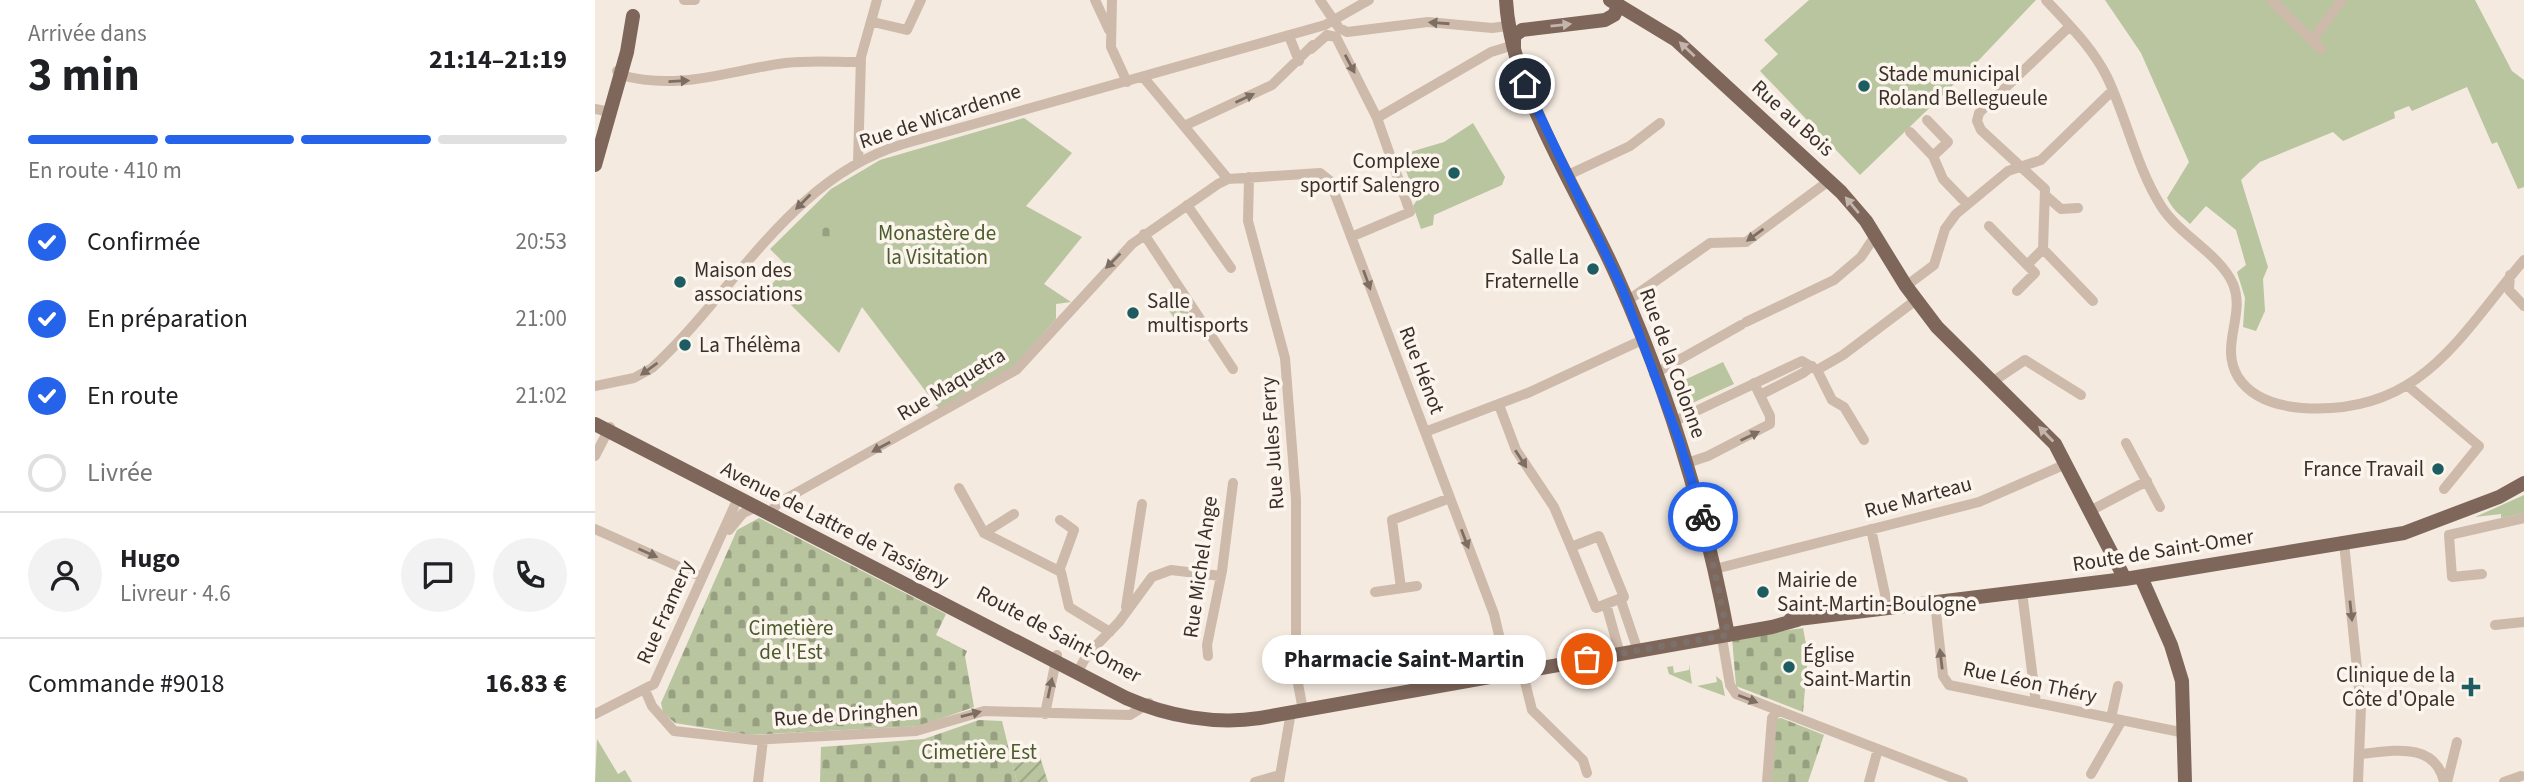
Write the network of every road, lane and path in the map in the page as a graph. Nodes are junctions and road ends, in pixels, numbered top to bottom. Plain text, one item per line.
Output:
1 (638, 0) edge
2 (684, 0) edge
3 (695, 0) edge
4 (877, 0) edge
5 (921, 0) edge
6 (1094, 0) edge
7 (1112, 0) edge
8 (1320, 0) edge
9 (1369, 0) edge
10 (1506, 0) edge
11 (2046, 0) edge
12 (2271, 0) edge
13 (2342, 0) edge
14 (1617, 2) edge
15 (1334, 20) junction
16 (873, 22) junction
17 (1502, 24) junction
18 (2070, 26) junction
19 (1314, 29) junction
20 (1522, 30) junction
21 (1111, 32) junction
22 (1289, 36) junction
23 (2312, 40) junction
24 (1513, 48) junction
25 (1311, 49) junction
26 (2321, 49) dead end
27 (1491, 52) junction
28 (1299, 61) junction
29 (860, 62) junction
30 (618, 72) junction
31 (1144, 78) junction
32 (1127, 82) junction
33 (2112, 90) junction
34 (603, 110) edge
35 (1377, 118) junction
36 (1927, 120) dead end
37 (1660, 123) dead end
38 (1184, 126) junction
39 (1910, 132) dead end
40 (595, 138) edge
41 (1933, 156) junction
42 (858, 162) junction
43 (595, 164) edge
44 (2021, 167) junction
45 (1568, 175) junction
46 (1249, 177) junction
47 (1228, 179) junction
48 (1831, 180) junction
49 (2045, 195) junction
50 (1966, 204) junction
51 (1187, 205) junction
52 (2078, 208) dead end
53 (1989, 226) dead end
54 (1145, 234) junction
55 (1875, 236) junction
56 (1351, 237) junction
57 (2043, 249) junction
58 (2522, 262) edge
59 (2027, 265) junction
60 (1231, 268) dead end
61 (1906, 286) junction
62 (2017, 291) dead end
63 (2514, 291) edge
64 (1916, 300) junction
65 (1627, 301) junction
66 (2093, 301) dead end
67 (2490, 302) junction
68 (1642, 340) junction
69 (1814, 368) junction
70 (1233, 369) dead end
71 (1654, 374) junction
72 (1992, 382) junction
73 (1754, 383) junction
74 (595, 386) edge
75 (2408, 386) junction
76 (1760, 395) junction
77 (2081, 395) dead end
78 (1499, 405) junction
79 (595, 419) edge
80 (1673, 422) junction
81 (604, 427) edge
82 (1425, 432) junction
83 (1864, 440) dead end
84 (2126, 443) dead end
85 (595, 456) edge
86 (1687, 463) junction
87 (2066, 464) junction
88 (2147, 481) junction
89 (1233, 483) dead end
90 (2524, 483) edge
91 (959, 488) dead end
92 (2444, 489) dead end
93 (1450, 498) junction
94 (754, 503) junction
95 (1142, 504) dead end
96 (2160, 507) dead end
97 (2090, 510) junction
98 (1014, 514) dead end
99 (2524, 518) edge
100 (1060, 520) dead end
101 (595, 529) edge
102 (1871, 529) junction
103 (984, 533) junction
104 (2344, 543) junction
105 (1571, 547) junction
106 (715, 548) junction
107 (1715, 569) junction
108 (1059, 572) junction
109 (2482, 574) dead end
110 (1221, 576) junction
111 (702, 577) junction
112 (2141, 577) junction
113 (2125, 579) junction
114 (1417, 586) dead end
115 (1401, 588) junction
116 (1375, 592) dead end
117 (2022, 592) junction
118 (1620, 598) junction
119 (1935, 603) junction
120 (1606, 604) junction
121 (1888, 608) junction
122 (1123, 617) junction
123 (2524, 622) edge
124 (2495, 625) dead end
125 (1110, 632) junction
126 (1724, 632) junction
127 (1637, 648) junction
128 (1619, 651) junction
129 (1208, 656) dead end
130 (1057, 659) junction
131 (1078, 670) junction
132 (1515, 671) junction
133 (2118, 686) dead end
134 (645, 690) junction
135 (2036, 703) junction
136 (609, 707) junction
137 (1145, 707) junction
138 (595, 708) edge
139 (1779, 710) junction
140 (1297, 711) junction
141 (595, 714) edge
142 (1045, 714) junction
143 (2117, 719) junction
144 (2185, 733) junction
145 (763, 740) junction
146 (2457, 742) dead end
147 (1878, 749) junction
148 (2361, 754) junction
149 (1587, 773) dead end
150 (2091, 774) dead end
151 (2521, 776) dead end
152 (1280, 779) edge
153 (758, 782) edge
154 (1255, 782) edge
155 (1767, 782) edge
156 (1869, 782) edge
157 (1963, 782) edge
158 (2185, 782) edge
159 (2358, 782) edge
160 (2445, 782) edge
161 (2504, 782) edge

1 - 30 main road
2 - 3 street
4 - 16 street
5 - 16 street
6 - 21 street
7 - 21 street
8 - 15 street
9 - 15 street, Rue de Wicardenne
10 - 17 main road, Rue de la Colonne
11 - 18 street
12 - 23 street
13 - 23 street
20 -> 14 main road
48 -> 14 main road, Rue au Bois
17 -> 15 street
15 - 19 street, Rue de Wicardenne
16 - 29 street
17 - 20 street
17 - 24 main road, Rue de la Colonne
17 - 27 street
18 - 33 street
18 - 44 street
19 - 22 street, Rue de Wicardenne
19 - 25 street
20 - 24 main road
21 - 32 street
22 - 28 street
22 - 31 street, Rue de Wicardenne
23 - 26 street
24 - 27 street
24 - 45 main road, Rue de la Colonne
25 - 28 street
25 -> 35 street
27 - 35 street
38 -> 28 street
30 -> 29 street
29 - 42 street
30 - 34 main road
31 - 32 street, Rue de Wicardenne
31 - 38 street
32 - 42 street, Rue de Wicardenne
33 - 44 street
33 - 75 street
34 - 40 main road
34 - 43 main road
35 - 56 street
36 - 41 street
37 - 45 street
38 - 47 street
39 - 41 street
41 - 50 street
42 -> 74 street, Rue de Wicardenne
44 - 49 street
44 - 50 street
45 - 65 main road, Rue de la Colonne
46 - 47 street, Rue Hénot
46 - 56 street, Rue Hénot
46 - 140 street, Rue Jules Ferry
47 - 51 street, Rue Maquetra
55 -> 48 main road, Rue au Bois
48 -> 65 street
49 - 52 street
49 - 57 street
50 - 61 street
51 - 54 street, Rue Maquetra
51 - 60 street
53 - 59 street
54 - 70 street
54 -> 94 street, Rue Maquetra
55 - 61 main road, Rue au Bois
55 - 71 street
56 -> 82 street, Rue Hénot
57 - 59 street
57 - 66 street
58 - 63 street
59 - 62 street
61 - 64 main road, Rue au Bois
63 - 67 street
63 - 67 street
64 - 69 street
64 - 72 main road, Rue au Bois
65 - 68 main road, Rue de la Colonne
67 - 75 street
68 - 71 main road, Rue de la Colonne
68 - 78 street
69 - 73 street
69 - 76 street
69 - 83 street
71 - 80 main road, Rue de la Colonne
72 - 77 street
87 -> 72 main road, Rue au Bois
73 - 76 street
73 - 80 street
75 - 92 street
86 -> 76 street
78 - 82 street
78 -> 105 street
79 - 81 main road, Avenue de Lattre de Tassigny
80 - 86 main road, Rue de la Colonne
81 - 85 street
81 - 94 main road, Avenue de Lattre de Tassigny
82 - 93 street, Rue Hénot
84 - 88 street
86 - 107 main road, Rue de la Colonne
87 - 97 main road, Rue au Bois
87 - 102 street, Rue Marteau
88 - 96 street
88 - 97 street
89 - 110 street, Rue Michel Ange
90 - 104 main road, Route de Saint-Omer
91 - 103 street
93 - 115 street
93 -> 132 street, Rue Hénot
94 - 106 street, Rue Framery
94 - 106 street, Rue Framery
94 - 130 main road, Route de Saint-Omer
95 - 122 street
97 - 113 main road, Rue au Bois
98 - 103 street
99 - 109 street
100 - 108 street
101 -> 111 street
102 - 107 street, Rue Marteau
102 - 121 street
103 - 108 street
104 - 112 main road, Route de Saint-Omer
104 -> 148 street
105 - 118 street
105 - 120 street
106 - 111 street, Rue Framery
107 - 126 main road, Rue de la Colonne
108 - 125 street
110 - 122 street
110 - 129 street, Rue Michel Ange
111 - 134 street, Rue Framery
112 - 113 main road, Route de Saint-Omer
112 - 144 main road
113 - 117 main road, Route de Saint-Omer
114 - 115 street
115 - 116 street
117 - 119 main road, Route de Saint-Omer
117 - 135 street
118 - 120 street
118 - 127 street
119 - 121 main road, Route de Saint-Omer
135 -> 119 street, Rue Léon Théry
120 - 128 street
121 - 126 main road, Route de Saint-Omer
122 - 125 street
123 - 124 street
125 - 131 street
126 - 127 main road, Route de Saint-Omer
126 -> 139 street
127 - 128 main road, Route de Saint-Omer
128 - 132 main road, Route de Saint-Omer
130 - 131 main road, Route de Saint-Omer
142 -> 130 street
131 - 137 main road, Route de Saint-Omer
132 - 140 main road, Route de Saint-Omer
132 - 149 street, Rue Hénot
133 - 143 street
134 - 136 street, Rue Framery
134 - 145 street, Rue de Dringhen
135 - 143 street, Rue Léon Théry
136 - 138 street, Rue Framery
136 - 141 street, Rue Framery
137 - 140 main road, Route de Saint-Omer
137 - 142 street, Rue de Dringhen
139 - 147 street
139 - 155 street
140 - 152 street
145 -> 142 street, Rue de Dringhen
143 - 144 street, Rue Léon Théry
143 - 150 street
144 - 158 main road
145 - 153 street
146 - 160 street
147 - 156 street
147 - 157 street
148 - 159 street
148 - 160 street
151 - 161 street
152 - 154 street

